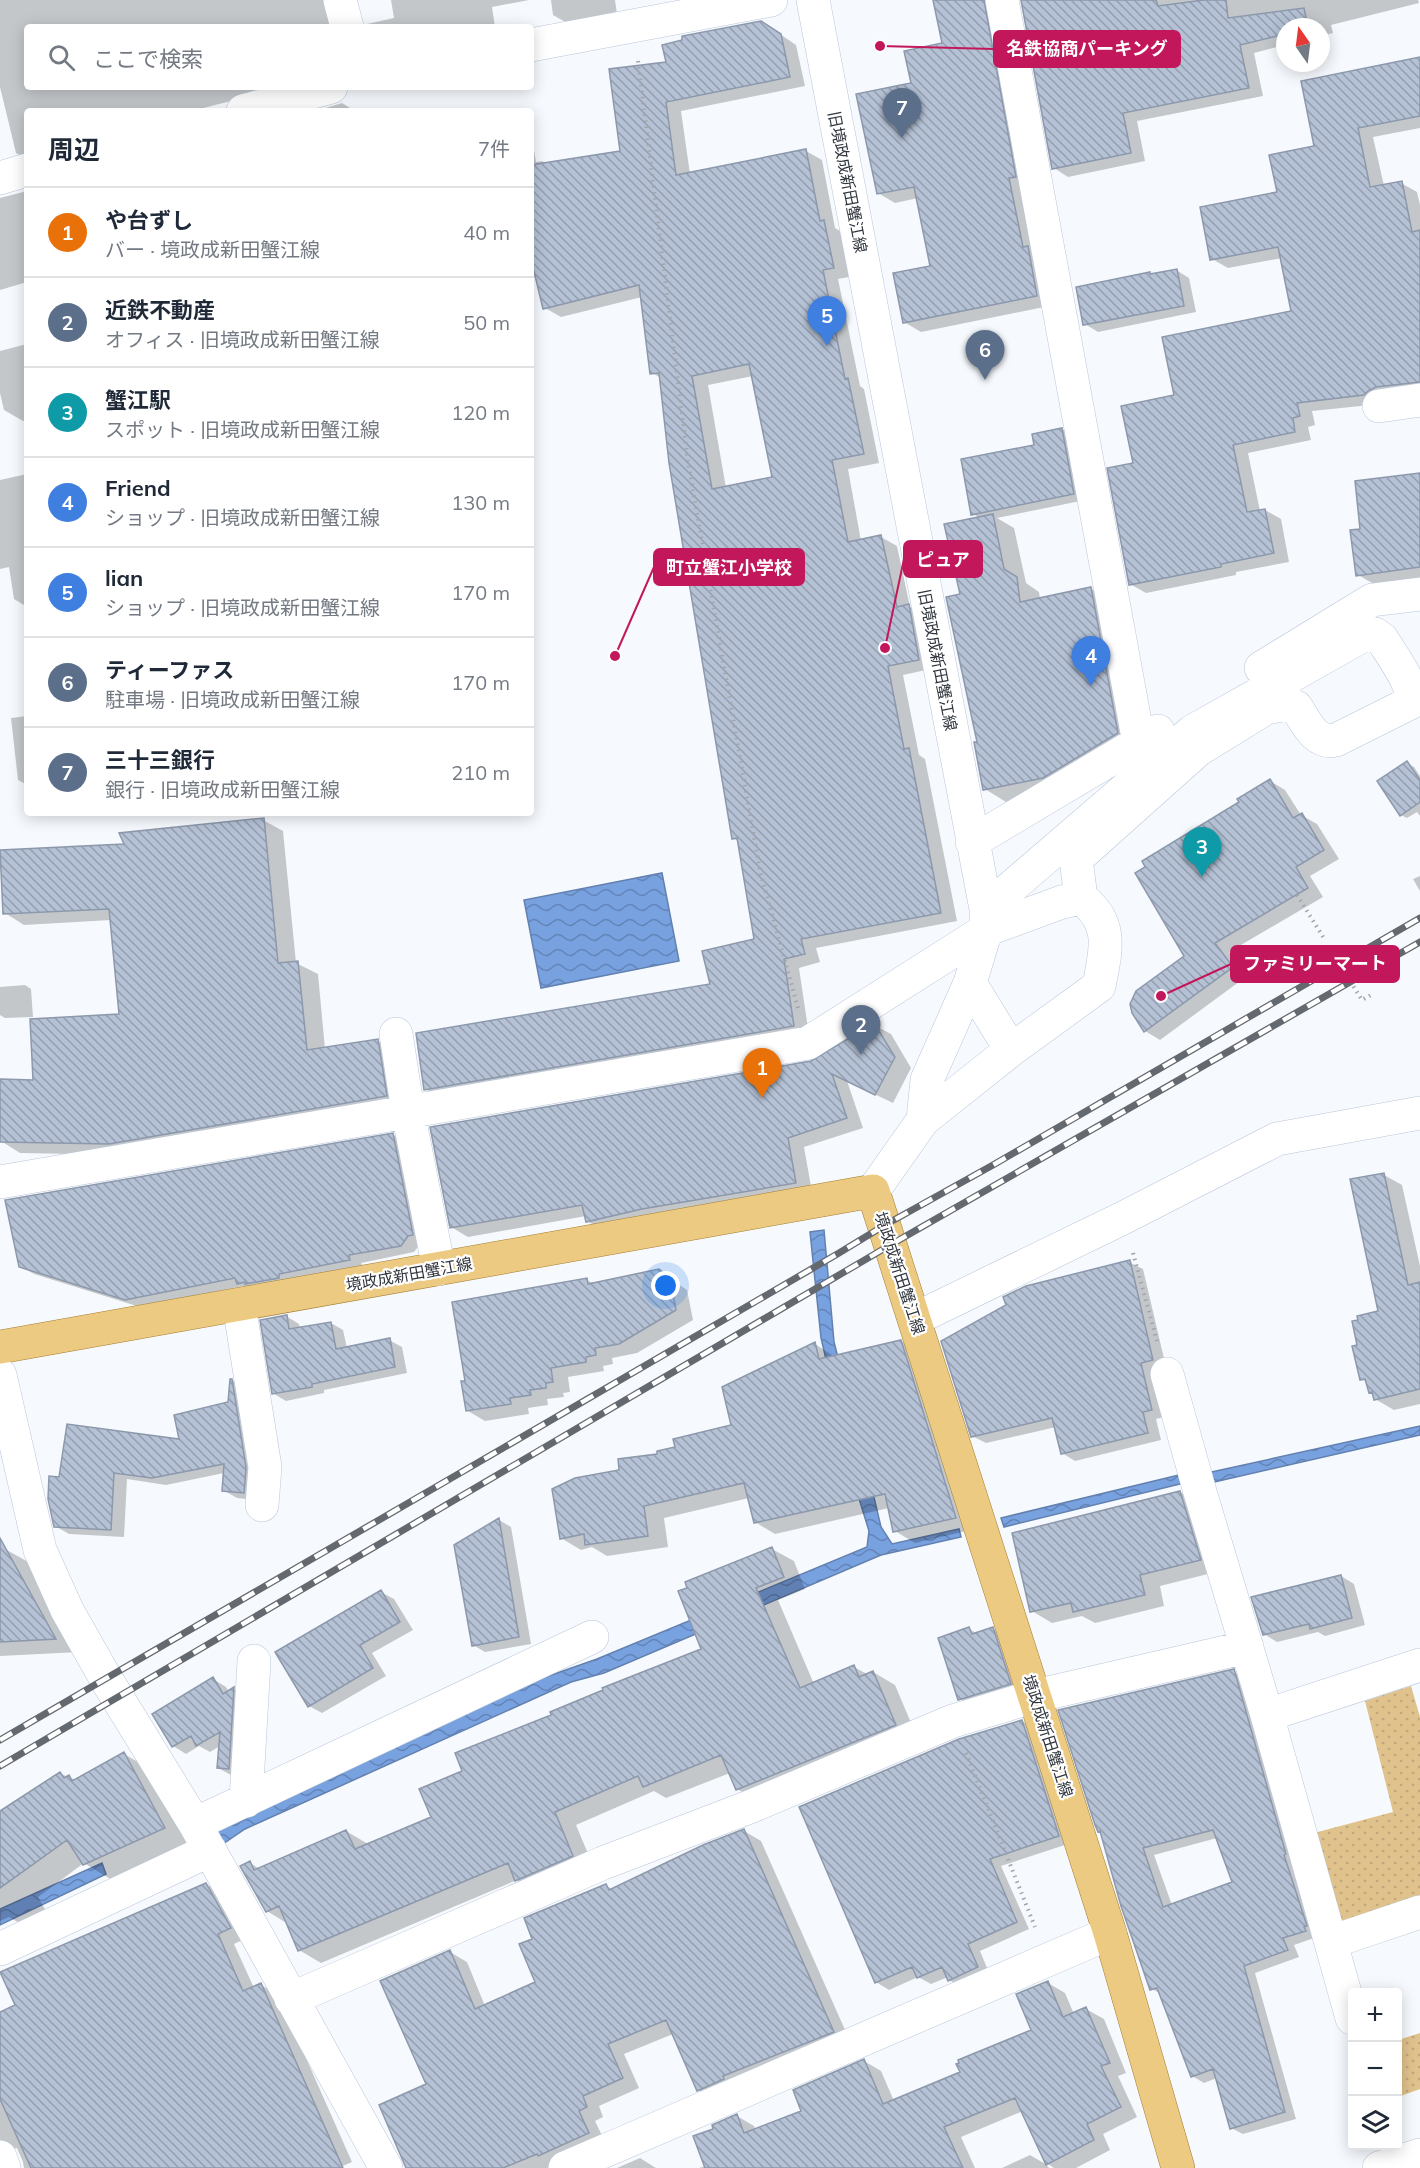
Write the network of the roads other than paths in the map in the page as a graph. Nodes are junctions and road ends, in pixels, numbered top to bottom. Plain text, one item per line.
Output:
1 (340, 0) edge
2 (771, 0) edge
3 (813, 0) edge
4 (1002, 0) edge
5 (632, 12) edge
6 (346, 24) edge
7 (534, 44) edge
8 (320, 90) edge
9 (254, 108) edge
10 (24, 171) edge
11 (0, 178) edge
12 (1420, 400) edge
13 (1379, 406) dead end
14 (1420, 594) edge
15 (1139, 743) junction
16 (972, 842) junction
17 (1081, 898) junction
18 (986, 919) junction
19 (970, 983) junction
20 (396, 1034) dead end
21 (1011, 1050) junction
22 (408, 1112) junction
23 (1420, 1113) edge
24 (924, 1120) junction
25 (0, 1182) edge
26 (873, 1191) junction
27 (439, 1269) junction
28 (238, 1305) junction
29 (915, 1319) junction
30 (0, 1347) edge
31 (1167, 1374) road end
32 (0, 1375) edge
33 (262, 1505) dead end
34 (592, 1637) dead end
35 (1247, 1647) junction
36 (254, 1661) dead end
37 (1420, 1665) edge
38 (1035, 1696) junction
39 (1267, 1714) junction
40 (246, 1800) junction
41 (202, 1837) junction
42 (1420, 1912) edge
43 (1110, 1933) junction
44 (1331, 1942) junction
45 (0, 1949) edge
46 (291, 1999) junction
47 (1348, 2001) edge
48 (0, 2157) edge
49 (4, 2168) edge
50 (386, 2168) edge
51 (565, 2168) edge
52 (1178, 2168) edge

1 - 6 street
2 - 5 street
3 - 16 street, 旧境政成新田蟹江線
4 - 15 street
5 - 7 street
8 - 9 street
10 - 11 street
12 - 13 street
14 - 15 street
15 - 16 street
16 - 18 street, 旧境政成新田蟹江線
17 - 18 street
17 - 18 street
17 - 21 street
18 - 19 street, 旧境政成新田蟹江線
18 - 22 street
19 - 21 street
19 - 24 street, 旧境政成新田蟹江線
20 - 22 street
21 - 24 street
22 - 25 street
22 - 27 street
23 - 29 street
24 - 26 street
26 - 27 main road, 境政成新田蟹江線
26 - 29 main road, 境政成新田蟹江線
27 - 28 main road, 境政成新田蟹江線
28 - 30 main road, 境政成新田蟹江線
28 - 33 street
29 - 38 main road, 境政成新田蟹江線
31 - 35 street
32 - 41 street
34 - 40 street
35 - 38 street
35 - 39 street
36 - 40 street
37 - 39 street
38 - 43 main road, 境政成新田蟹江線
38 - 46 street
39 - 44 street
40 - 41 street
41 - 45 street
41 - 46 street
42 - 44 street
43 - 51 street
43 - 52 main road, 境政成新田蟹江線
44 - 47 street
46 - 50 street
48 - 49 street

